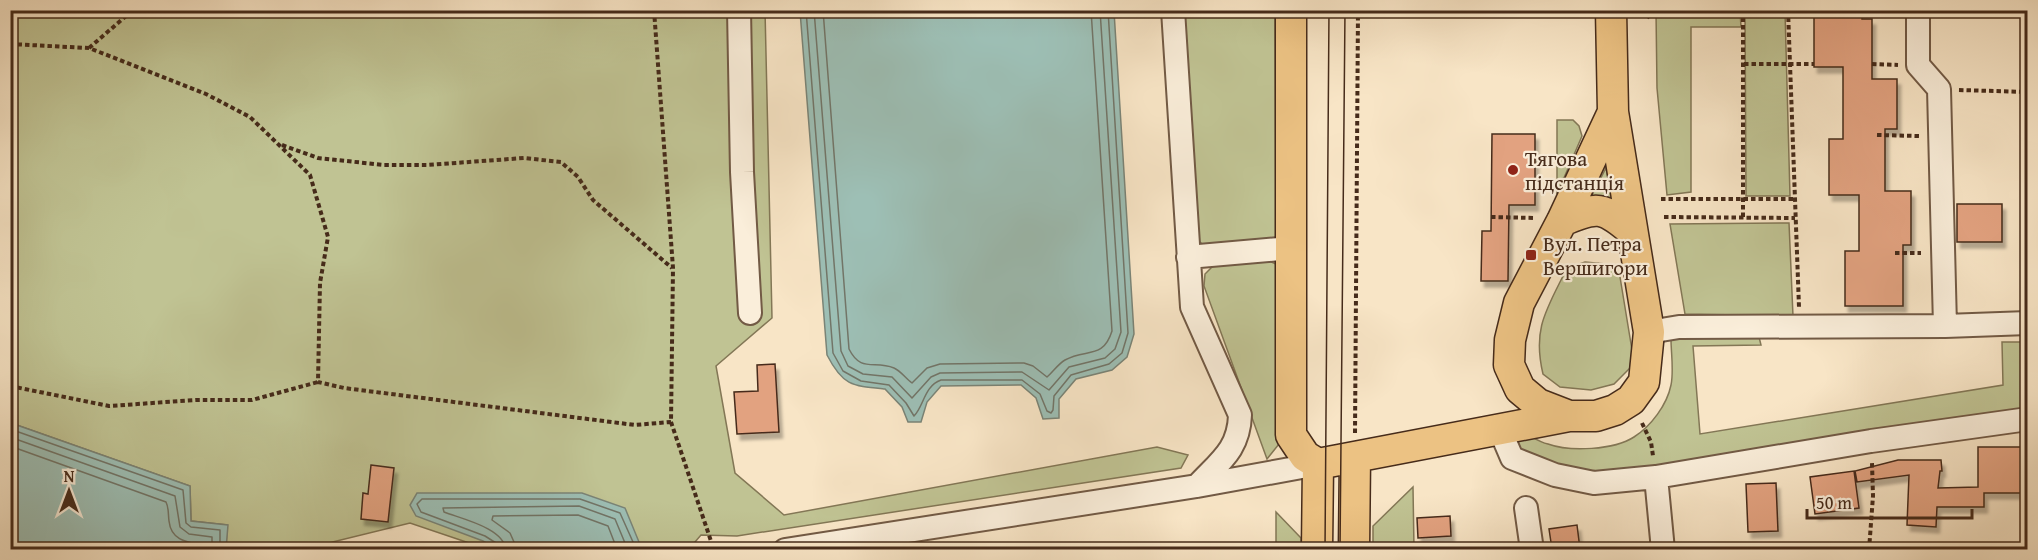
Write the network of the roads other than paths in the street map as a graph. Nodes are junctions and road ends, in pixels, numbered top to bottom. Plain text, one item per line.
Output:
1 (738, 10) edge
2 (1173, 10) edge
3 (1291, 10) edge
4 (1611, 10) edge
5 (1918, 12) edge
6 (1613, 112) junction
7 (1552, 220) junction
8 (1632, 231) junction
9 (1291, 248) junction
10 (1188, 257) junction
11 (750, 313) dead end
12 (2028, 323) edge
13 (1945, 326) junction
14 (1649, 332) junction
15 (1520, 389) junction
16 (1569, 416) junction
17 (2028, 419) edge
18 (1492, 432) junction
19 (1354, 457) junction
20 (1318, 464) junction
21 (1656, 477) junction
22 (1197, 486) junction
23 (1526, 508) dead end
24 (785, 549) edge
25 (1317, 549) edge
26 (1354, 549) edge
27 (1532, 549) edge
28 (1663, 549) edge

1 - 11 street
2 - 10 street
3 - 9 main road
4 - 6 main road
5 - 13 street
6 - 7 main road
6 - 8 main road
7 - 8 main road
7 - 15 main road
8 - 14 main road
9 - 10 street
9 - 20 main road
10 - 22 street
12 - 13 street
13 - 14 street
14 - 16 main road
15 - 16 main road
15 - 18 main road
16 - 18 main road
17 - 21 street
18 - 19 main road
18 - 21 street
19 - 20 main road
19 - 26 main road
20 - 22 street
20 - 25 main road
21 - 28 street
22 - 24 street
23 - 27 street

